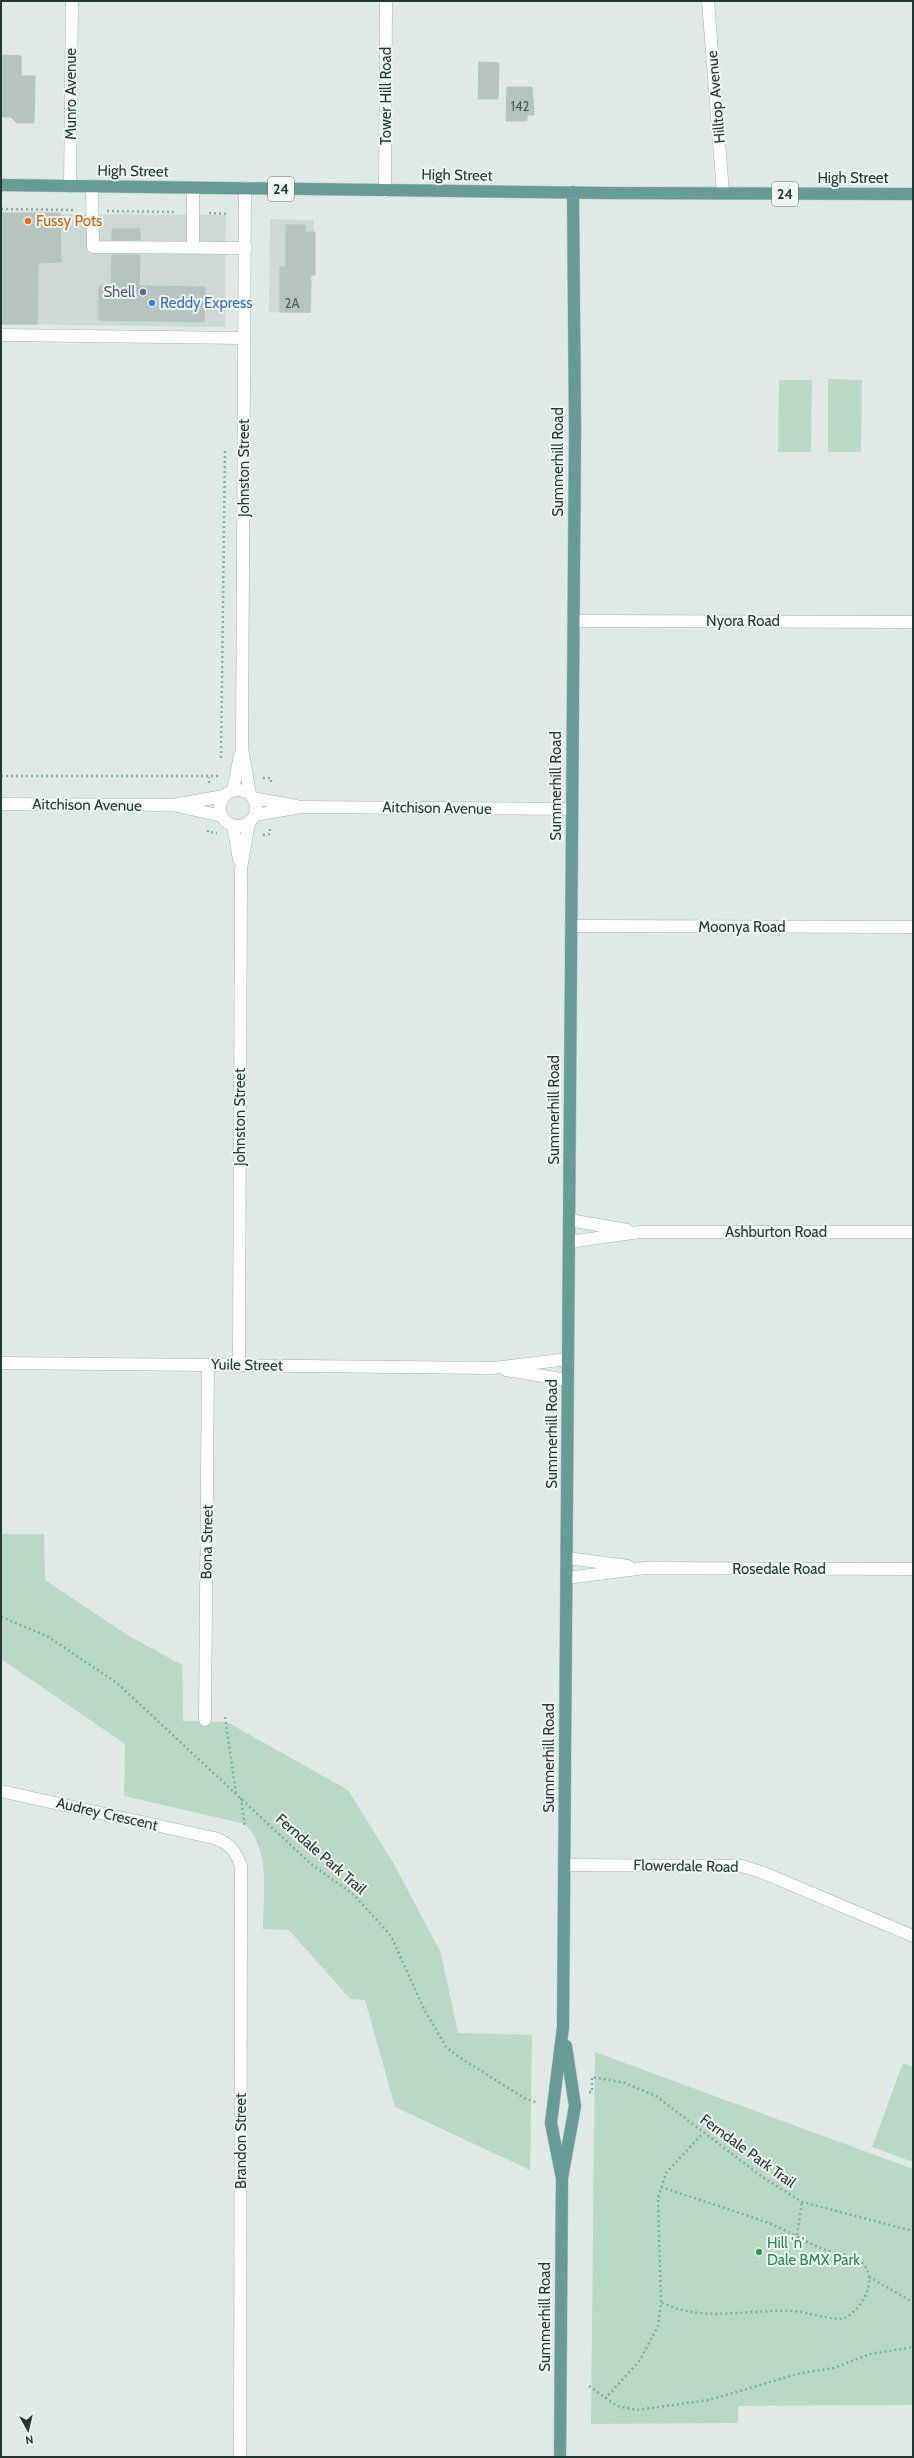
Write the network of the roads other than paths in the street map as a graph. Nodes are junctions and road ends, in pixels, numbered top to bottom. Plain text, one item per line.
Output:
1 (72, 1) edge
2 (386, 1) edge
3 (708, 1) edge
4 (1, 185) edge
5 (70, 186) junction
6 (92, 186) junction
7 (193, 188) junction
8 (245, 188) junction
9 (385, 191) junction
10 (574, 192) junction
11 (723, 194) junction
12 (913, 194) edge
13 (193, 248) junction
14 (246, 248) junction
15 (1, 335) edge
16 (244, 338) junction
17 (573, 621) junction
18 (913, 622) edge
19 (242, 748) junction
20 (229, 793) junction
21 (251, 796) junction
22 (1, 804) edge
23 (173, 805) junction
24 (301, 807) junction
25 (572, 809) junction
26 (222, 816) junction
27 (252, 818) junction
28 (233, 825) junction
29 (241, 869) junction
30 (571, 926) junction
31 (913, 927) edge
32 (569, 1220) junction
33 (638, 1232) junction
34 (913, 1232) edge
35 (569, 1242) junction
36 (568, 1359) junction
37 (1, 1363) edge
38 (208, 1365) junction
39 (239, 1365) junction
40 (493, 1368) junction
41 (568, 1380) junction
42 (567, 1558) junction
43 (645, 1568) junction
44 (911, 1572) edge
45 (567, 1578) junction
46 (205, 1720) dead end
47 (1, 1791) edge
48 (214, 1838) joint
49 (564, 1865) junction
50 (913, 1936) edge
51 (563, 2027) junction
52 (562, 2178) junction
53 (240, 2457) edge
54 (560, 2457) edge

1 - 5 street, Munro Avenue
2 - 9 street, Tower Hill Road
3 - 11 street, Hilltop Avenue
4 - 5 main road, High Street / 24
5 - 6 main road, High Street / 24
6 - 7 main road, High Street / 24
6 - 13 street
7 - 8 main road, High Street / 24
7 - 13 street
8 - 9 main road, High Street / 24
8 - 14 street, Johnston Street
9 - 10 main road, High Street / 24
10 - 11 main road, High Street / 24
10 - 17 main road, Summerhill Road
11 - 12 main road, High Street / 24
13 - 14 street
14 - 16 street, Johnston Street
15 - 16 street
16 - 19 street, Johnston Street
17 - 18 street, Nyora Road
17 - 25 main road, Summerhill Road
19 - 20 street, Johnston Street
19 - 21 street, Johnston Street
20 - 21 street
20 - 23 street, Aitchison Avenue
20 - 26 street
21 - 24 street, Aitchison Avenue
21 - 27 street
22 - 23 street, Aitchison Avenue
23 - 26 street, Aitchison Avenue
24 - 25 street, Aitchison Avenue
24 - 27 street, Aitchison Avenue
25 - 30 main road, Summerhill Road
26 - 28 street
27 - 28 street
27 - 29 street, Johnston Street
28 - 29 street, Johnston Street
29 - 39 street, Johnston Street
30 - 31 street, Moonya Road
30 - 32 main road, Summerhill Road
32 - 33 street, Ashburton Road
32 - 35 main road, Summerhill Road
33 - 34 street, Ashburton Road
33 - 35 street, Ashburton Road
35 - 36 main road, Summerhill Road
36 - 40 street, Yuile Street
36 - 41 main road, Summerhill Road
37 - 38 street, Yuile Street
38 - 39 street, Yuile Street
38 - 46 street, Bona Street
39 - 40 street, Yuile Street
40 - 41 street, Yuile Street
41 - 42 main road, Summerhill Road
42 - 43 street, Rosedale Road
42 - 45 main road, Summerhill Road
43 - 44 street, Rosedale Road
43 - 45 street, Rosedale Road
45 - 49 main road, Summerhill Road
47 - 48 street, Audrey Crescent
48 - 53 street, Brandon Street
49 - 50 street, Flowerdale Road
49 - 51 main road, Summerhill Road
51 - 52 main road, Summerhill Road
51 - 52 main road, Summerhill Road
52 - 54 main road, Summerhill Road

